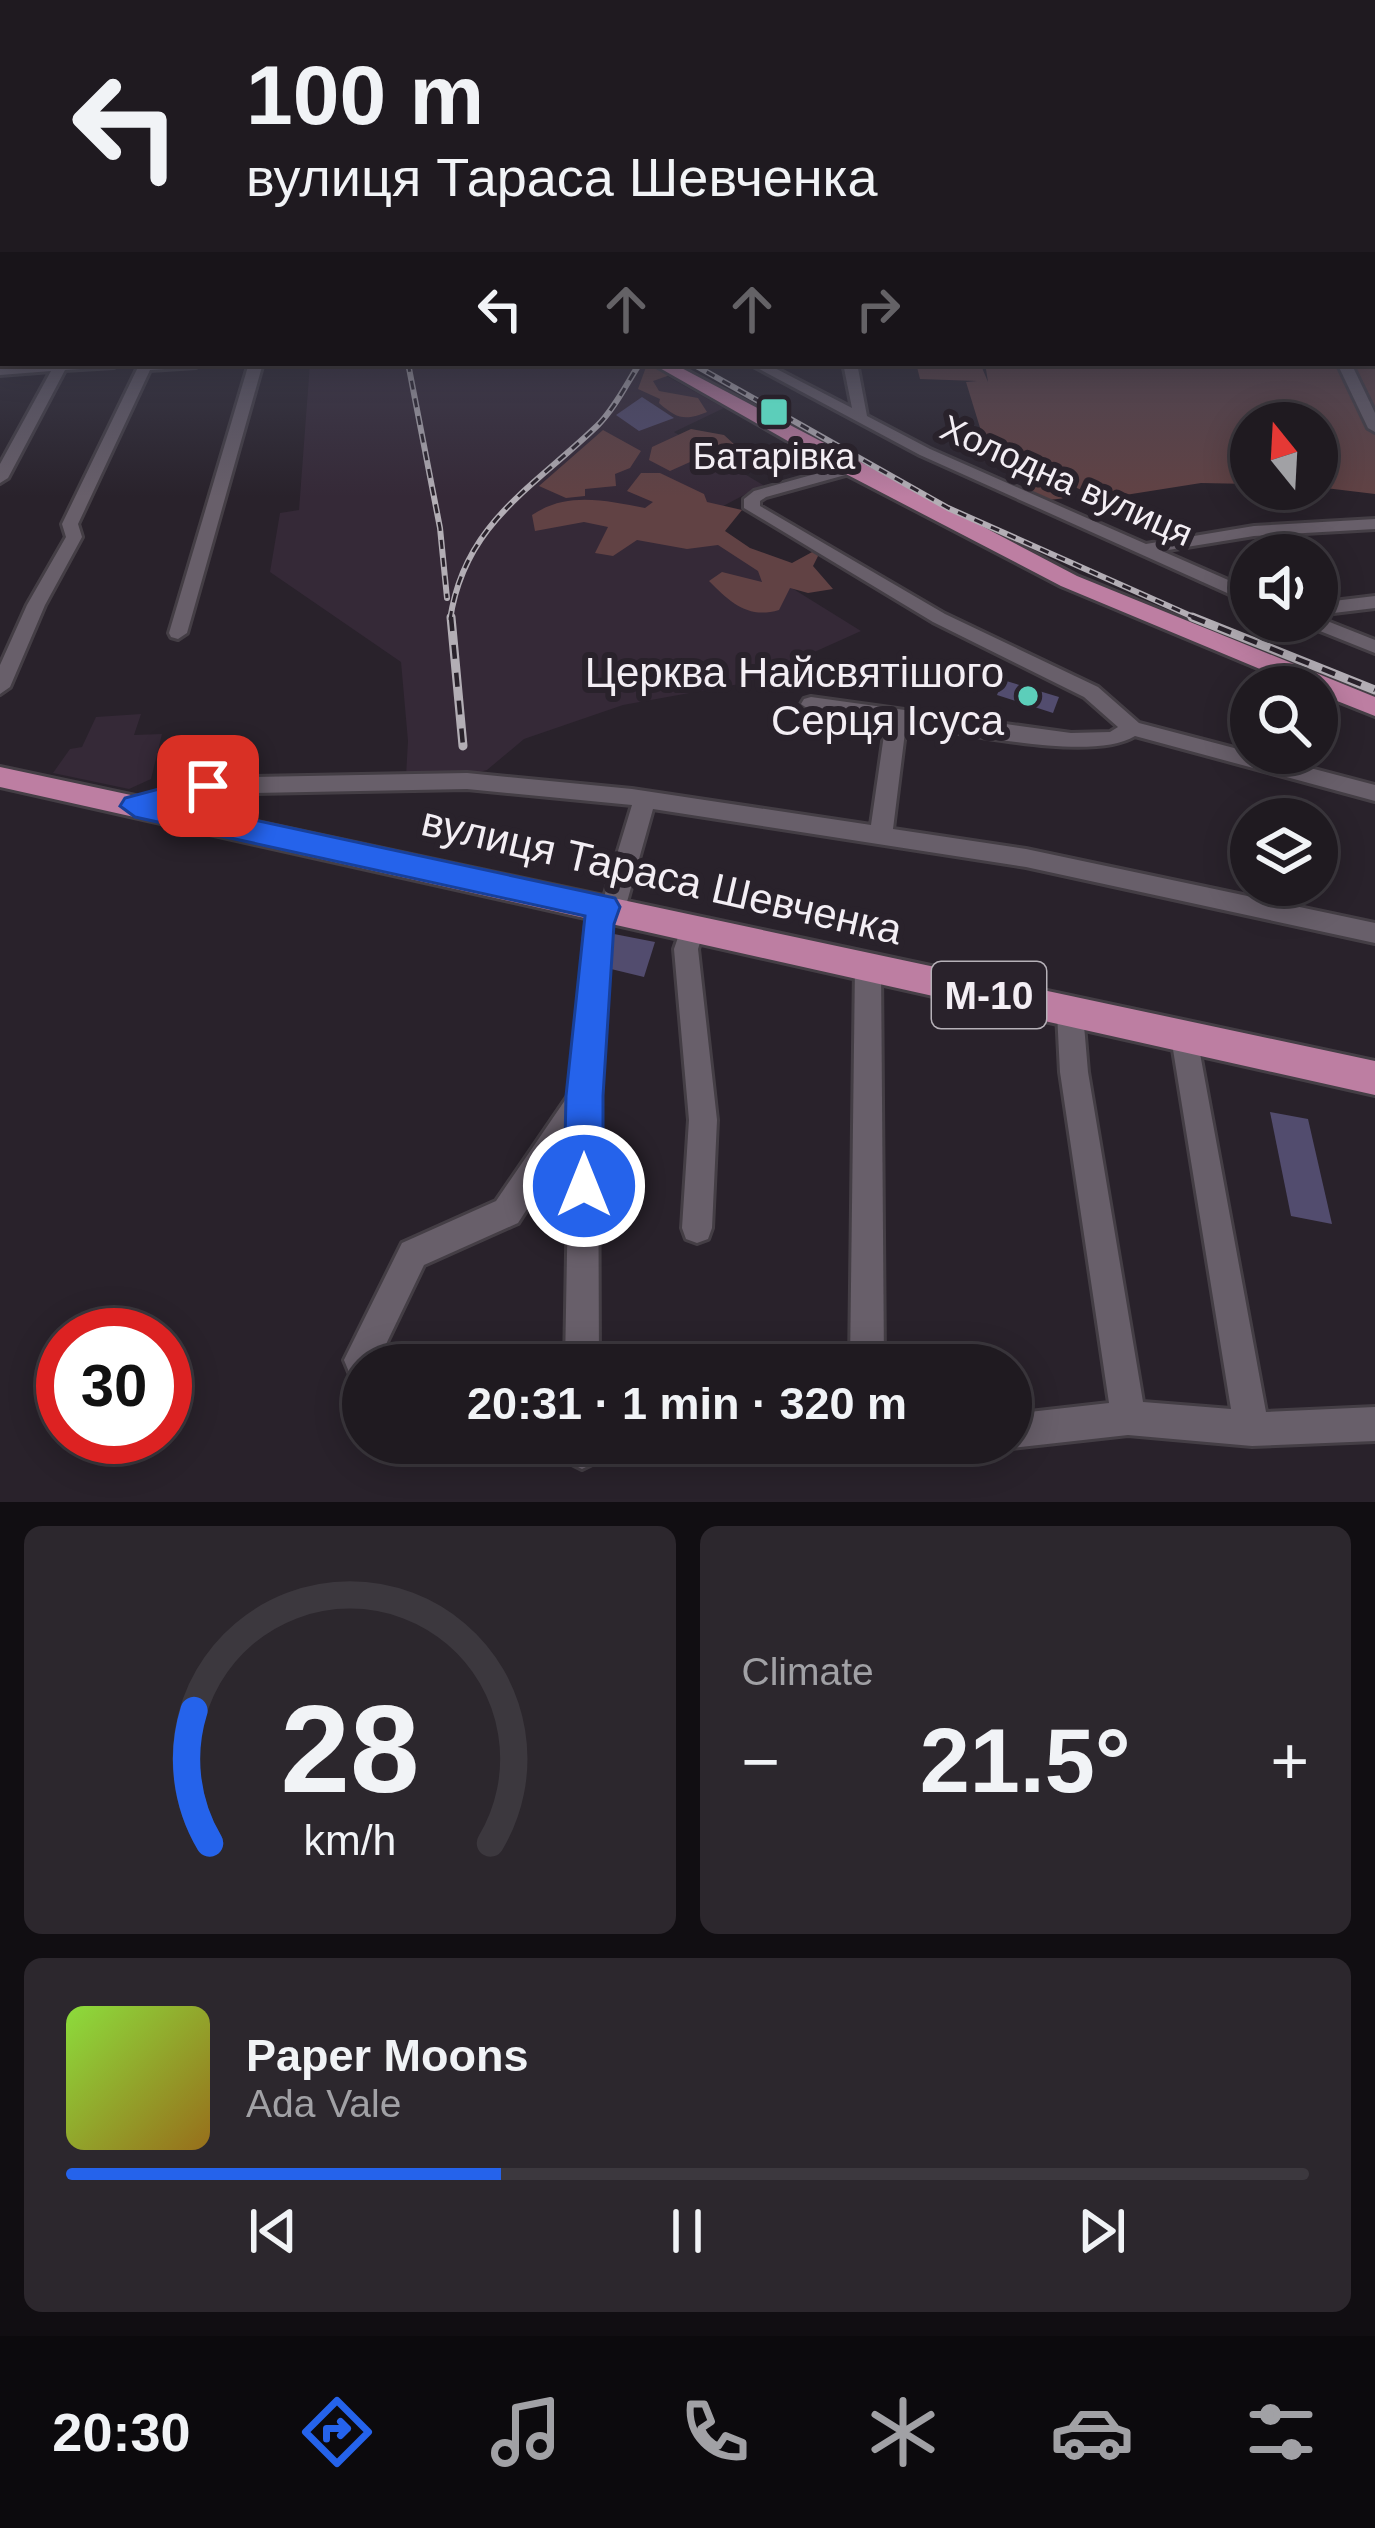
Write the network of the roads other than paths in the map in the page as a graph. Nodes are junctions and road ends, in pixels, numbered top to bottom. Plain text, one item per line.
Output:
1 (74, 366) edge
2 (145, 366) edge
3 (255, 366) edge
4 (664, 366) edge
5 (761, 366) edge
6 (851, 366) edge
7 (1345, 366) edge
8 (60, 367) junction
9 (0, 371) edge
10 (860, 415) junction
11 (1375, 428) edge
12 (850, 469) junction
13 (0, 478) edge
14 (1375, 524) edge
15 (1139, 550) junction
16 (1230, 588) edge
17 (1375, 602) edge
18 (1338, 606) edge
19 (1338, 632) edge
20 (178, 633) dead end
21 (1375, 647) edge
22 (0, 687) edge
23 (811, 704) dead end
24 (1375, 707) edge
25 (897, 716) junction
26 (1132, 728) junction
27 (0, 777) edge
28 (1375, 794) edge
29 (644, 799) junction
30 (135, 806) junction
31 (881, 835) junction
32 (609, 908) junction
33 (693, 927) junction
34 (1375, 933) edge
35 (868, 968) junction
36 (1070, 1013) junction
37 (1184, 1037) junction
38 (1375, 1078) edge
39 (584, 1096) junction
40 (697, 1228) dead end
41 (369, 1344) edge
42 (582, 1344) edge
43 (867, 1344) edge
44 (1128, 1418) junction
45 (1375, 1424) edge
46 (1032, 1429) edge
47 (1252, 1429) junction

1 - 8 street
2 - 22 street
3 - 20 street
4 - 12 main road
5 - 10 street, Холодна вулиця
6 - 10 street
7 - 11 street
8 - 9 street
8 - 13 street
10 - 15 street, Холодна вулиця
12 - 24 main road
12 - 26 street
14 - 15 street
15 - 16 street, Холодна вулиця
17 - 18 street
19 - 21 street
23 - 25 street
25 - 26 street
25 - 31 street
26 - 28 street
27 - 30 main road, вулиця Тараса Шевченка / М-10
29 - 30 street
29 - 31 street
29 - 32 street
30 - 32 main road, вулиця Тараса Шевченка / М-10
31 - 34 street
32 - 33 main road, вулиця Тараса Шевченка / М-10
32 - 39 street
33 - 35 main road, вулиця Тараса Шевченка / М-10
33 - 40 street
35 - 36 main road, вулиця Тараса Шевченка / М-10
35 - 43 street
36 - 37 main road, вулиця Тараса Шевченка / М-10
36 - 44 street
37 - 38 main road, вулиця Тараса Шевченка / М-10
37 - 47 street
39 - 41 street
39 - 42 street
44 - 46 street
44 - 47 street
45 - 47 street

